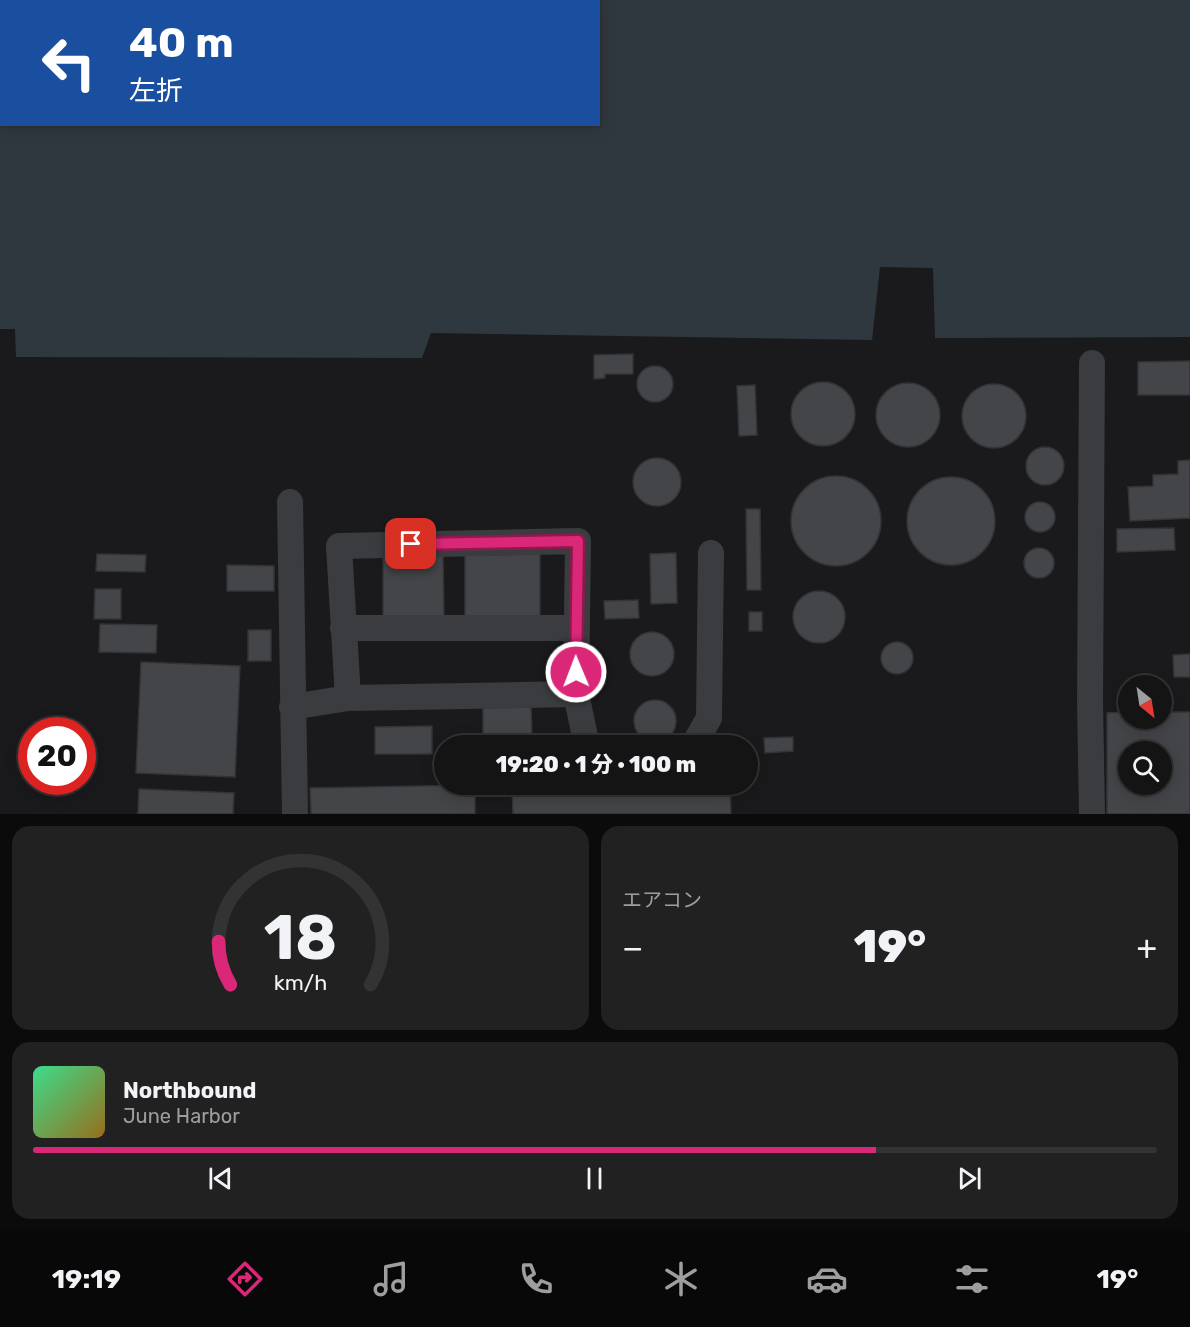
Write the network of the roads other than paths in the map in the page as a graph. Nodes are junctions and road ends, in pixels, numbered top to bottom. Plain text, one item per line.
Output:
1 (1092, 363) dead end
2 (290, 502) dead end
3 (711, 553) dead end
4 (343, 628) junction
5 (575, 628) junction
6 (576, 694) junction
7 (348, 698) junction
8 (292, 707) junction
9 (585, 735) edge
10 (699, 735) edge
11 (295, 814) edge
12 (1092, 814) edge

1 - 12 street
2 - 8 street
3 - 10 street
4 - 5 street
4 - 5 street
4 - 7 street
5 - 6 street
6 - 7 street
6 - 9 street
7 - 8 street
8 - 11 street

